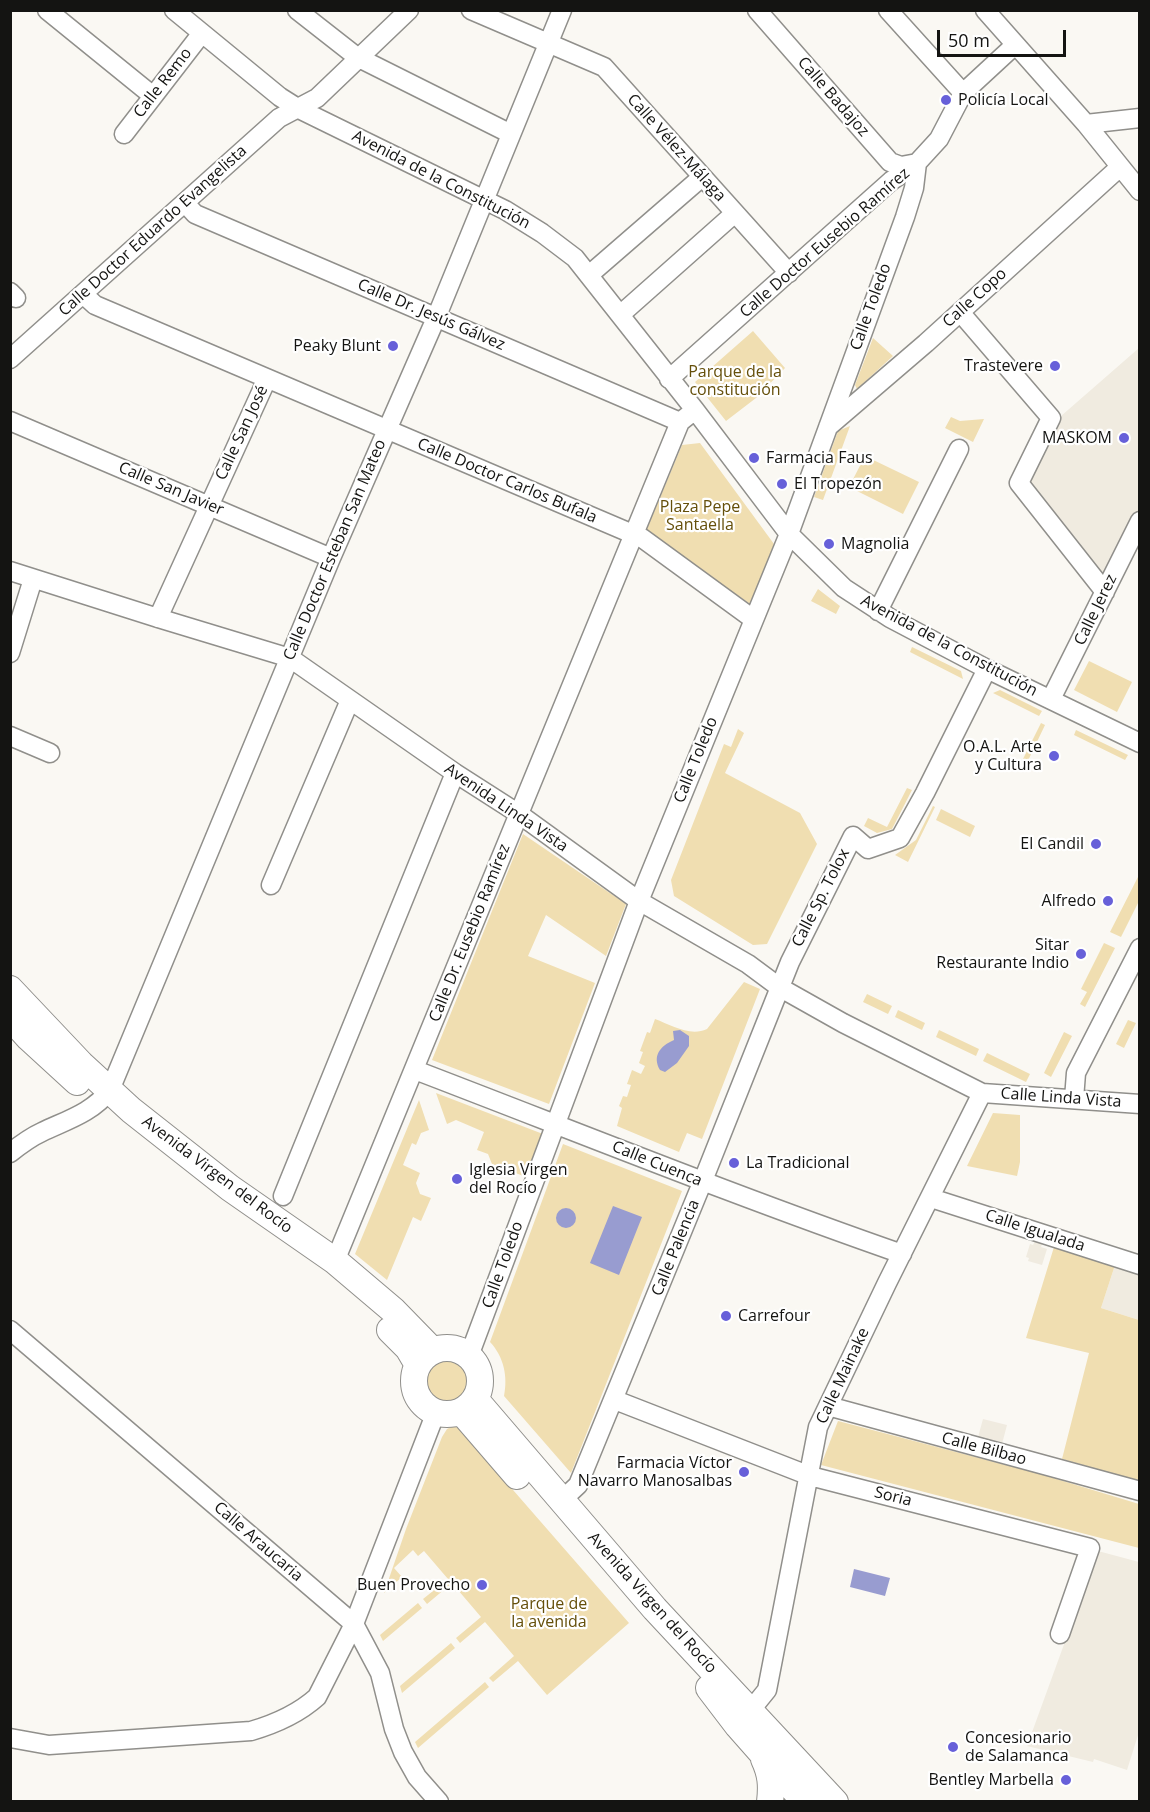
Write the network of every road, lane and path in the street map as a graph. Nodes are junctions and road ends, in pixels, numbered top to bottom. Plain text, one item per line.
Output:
1 (47, 10) edge
2 (174, 10) edge
3 (297, 10) edge
4 (409, 10) edge
5 (471, 10) edge
6 (562, 10) edge
7 (757, 10) edge
8 (888, 10) edge
9 (985, 10) edge
10 (202, 33) junction
11 (548, 45) junction
12 (1015, 45) junction
13 (357, 57) junction
14 (963, 93) junction
15 (153, 96) junction
16 (299, 108) junction
17 (1140, 118) edge
18 (1086, 124) junction
19 (124, 134) dead end
20 (511, 134) junction
21 (917, 163) junction
22 (1120, 166) junction
23 (702, 177) junction
24 (1140, 191) edge
25 (484, 200) junction
26 (185, 203) junction
27 (735, 213) junction
28 (789, 273) junction
29 (588, 275) junction
30 (83, 294) junction
31 (960, 312) junction
32 (620, 315) junction
33 (436, 318) junction
34 (10, 359) edge
35 (267, 379) junction
36 (669, 379) junction
37 (695, 410) junction
38 (10, 421) edge
39 (680, 422) junction
40 (827, 427) junction
41 (386, 429) junction
42 (959, 449) dead end
43 (210, 505) junction
44 (1140, 520) edge
45 (789, 534) junction
46 (633, 535) junction
47 (331, 558) junction
48 (10, 570) edge
49 (33, 579) junction
50 (1105, 592) junction
51 (878, 611) junction
52 (158, 618) junction
53 (753, 619) junction
54 (10, 653) edge
55 (290, 658) junction
56 (987, 669) junction
57 (1051, 699) junction
58 (350, 700) junction
59 (10, 736) edge
60 (1140, 743) edge
61 (50, 753) dead end
62 (455, 773) junction
63 (519, 814) junction
64 (271, 885) dead end
65 (639, 901) junction
66 (1140, 948) edge
67 (779, 987) junction
68 (10, 989) edge
69 (10, 1017) edge
70 (415, 1070) junction
71 (982, 1093) junction
72 (105, 1096) junction
73 (1074, 1099) junction
74 (1140, 1104) edge
75 (556, 1123) junction
76 (10, 1153) edge
77 (702, 1183) junction
78 (283, 1196) dead end
79 (931, 1198) junction
80 (902, 1254) junction
81 (335, 1261) junction
82 (1140, 1264) edge
83 (10, 1330) edge
84 (469, 1356) junction
85 (425, 1358) junction
86 (615, 1400) junction
87 (828, 1406) junction
88 (457, 1407) junction
89 (810, 1476) junction
90 (1140, 1491) edge
91 (561, 1501) junction
92 (354, 1624) junction
93 (1060, 1634) dead end
94 (750, 1711) junction
95 (10, 1738) edge
96 (761, 1753) junction
97 (791, 1796) edge
98 (439, 1802) edge
99 (770, 1802) edge
100 (822, 1802) edge
101 (835, 1802) edge

1 - 15 street
2 - 10 street, Avenida de la Constitución
3 - 13 street
4 - 13 street, Calle Doctor Eduardo Evangelista
5 - 11 street, Calle Vélez-Málaga
6 - 11 street, Calle Doctor Esteban San Mateo
7 - 21 street, Calle Badajoz
8 - 14 street
9 - 12 street
10 - 15 street, Calle Remo
10 - 16 street, Avenida de la Constitución
11 - 20 street, Calle Doctor Esteban San Mateo
11 - 23 street, Calle Vélez-Málaga
12 - 14 street, Calle Doctor Eusebio Ramírez
12 - 18 street
13 - 16 street, Calle Doctor Eduardo Evangelista
13 - 20 street
14 - 21 street, Calle Doctor Eusebio Ramírez
15 - 19 street, Calle Remo
16 - 25 street, Avenida de la Constitución
16 - 26 street, Calle Doctor Eduardo Evangelista
17 - 18 street
18 - 22 street
20 - 25 street, Calle Doctor Esteban San Mateo
21 - 28 street, Calle Doctor Eusebio Ramírez
21 - 40 street, Calle Toledo
22 - 24 street
22 - 31 street, Calle Copo
23 - 27 street, Calle Vélez-Málaga
23 - 29 street
25 - 29 street, Avenida de la Constitución
25 - 33 street, Calle Doctor Esteban San Mateo
26 - 30 street, Calle Doctor Eduardo Evangelista
26 - 33 street, Calle Dr. Jesús Gálvez
27 - 28 street, Calle Vélez-Málaga
27 - 32 street
28 - 36 street, Calle Doctor Eusebio Ramírez
29 - 32 street, Avenida de la Constitución
30 - 34 street, Calle Doctor Eduardo Evangelista
30 - 35 street, Calle Doctor Carlos Bufala
31 - 40 street, Calle Copo
31 - 50 street
32 - 36 street, Avenida de la Constitución
33 - 39 street, Calle Dr. Jesús Gálvez
33 - 41 street, Calle Doctor Esteban San Mateo
35 - 41 street, Calle Doctor Carlos Bufala
35 - 43 street, Calle San José
36 - 37 street, Avenida de la Constitución
37 - 39 street, Calle Dr. Eusebio Ramírez
37 - 45 street, Avenida de la Constitución
38 - 43 street, Calle San Javier
39 - 46 street, Calle Dr. Eusebio Ramírez
40 - 45 street, Calle Toledo
41 - 46 street, Calle Doctor Carlos Bufala
41 - 47 street, Calle Doctor Esteban San Mateo
42 - 51 street
43 - 47 street, Calle San Javier
43 - 52 street, Calle San José
44 - 50 street, Calle Jerez
45 - 51 street, Avenida de la Constitución
45 - 53 street, Calle Toledo
46 - 53 street, Calle Doctor Carlos Bufala
46 - 63 street, Calle Dr. Eusebio Ramírez
47 - 55 street, Calle Doctor Esteban San Mateo
48 - 49 street, Avenida Linda Vista
49 - 52 street, Avenida Linda Vista
49 - 54 street
50 - 57 street, Calle Jerez
51 - 56 street, Avenida de la Constitución
52 - 55 street, Avenida Linda Vista
53 - 65 street, Calle Toledo
55 - 58 street, Avenida Linda Vista
55 - 72 street, Calle Doctor Esteban San Mateo
56 - 57 street, Avenida de la Constitución
56 - 67 street, Calle Sp. Tolox
57 - 60 street, Avenida de la Constitución
58 - 62 street, Avenida Linda Vista
58 - 64 street
59 - 61 street
62 - 63 street, Avenida Linda Vista
62 - 78 street
63 - 65 street, Avenida Linda Vista
63 - 70 street, Calle Dr. Eusebio Ramírez
65 - 67 street, Avenida Linda Vista
65 - 75 street, Calle Toledo
66 - 73 street
67 - 71 street, Avenida Linda Vista
67 - 77 street, Calle Palencia
68 - 72 street, Avenida Virgen del Rocío
69 - 72 street, Avenida Virgen del Rocío
70 - 75 street, Calle Cuenca
70 - 81 street, Calle Dr. Eusebio Ramírez
71 - 73 street, Calle Linda Vista
71 - 79 street, Calle Mainake
72 - 76 street
72 - 81 street, Avenida Virgen del Rocío
72 - 85 street, Avenida Virgen del Rocío
73 - 74 street, Calle Linda Vista
75 - 77 street, Calle Cuenca
75 - 84 street, Calle Toledo
77 - 80 street, Calle Cuenca
77 - 86 street, Calle Palencia
79 - 80 street, Calle Mainake
79 - 82 street, Calle Igualada
80 - 87 street, Calle Mainake
81 - 85 street, Avenida Virgen del Rocío
83 - 92 street, Calle Araucaria
84 - 85 street
84 - 88 street
85 - 88 street
86 - 89 street, Soria
86 - 91 street, Calle Palencia
87 - 89 street, Calle Mainake
87 - 90 street, Calle Bilbao
88 - 91 street, Avenida Virgen del Rocío
88 - 92 street
88 - 96 street, Avenida Virgen del Rocío
89 - 93 street, Soria
89 - 94 street, Calle Mainake
91 - 94 street, Avenida Virgen del Rocío
92 - 95 street
92 - 98 street, Calle Araucaria
94 - 97 street
94 - 101 street, Avenida Virgen del Rocío
96 - 97 street, Avenida Virgen del Rocío
96 - 99 street
97 - 100 street

